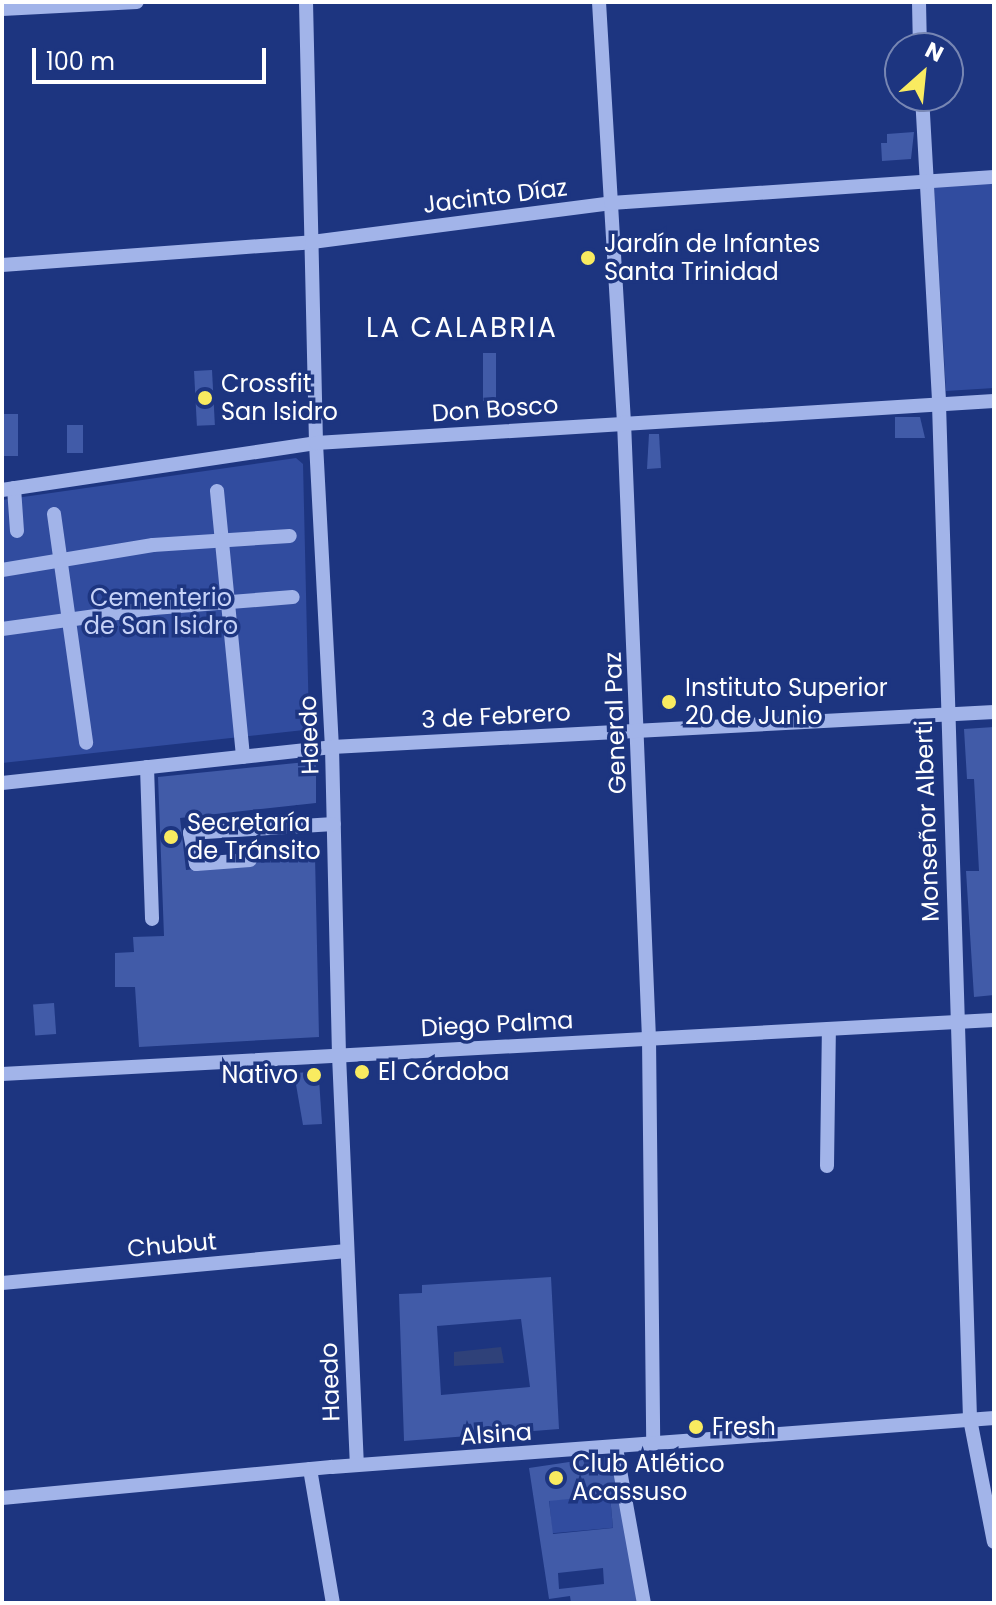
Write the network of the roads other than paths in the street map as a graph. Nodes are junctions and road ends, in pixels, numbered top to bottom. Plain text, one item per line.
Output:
1 (137, 2) edge
2 (306, 2) edge
3 (599, 2) edge
4 (919, 2) edge
5 (2, 9) edge
6 (920, 32) edge
7 (923, 112) edge
8 (994, 177) edge
9 (925, 180) junction
10 (611, 203) junction
11 (312, 242) junction
12 (2, 265) edge
13 (994, 401) edge
14 (939, 404) junction
15 (624, 422) junction
16 (316, 443) junction
17 (8, 489) edge
18 (217, 491) dead end
19 (54, 514) dead end
20 (17, 531) dead end
21 (290, 536) dead end
22 (222, 538) junction
23 (59, 558) junction
24 (2, 570) edge
25 (293, 597) dead end
26 (228, 601) junction
27 (68, 621) junction
28 (2, 629) edge
29 (994, 712) edge
30 (944, 715) junction
31 (637, 731) junction
32 (86, 743) dead end
33 (332, 747) junction
34 (243, 757) junction
35 (147, 767) junction
36 (2, 783) edge
37 (334, 824) junction
38 (250, 860) dead end
39 (152, 919) dead end
40 (994, 1020) edge
41 (957, 1023) junction
42 (829, 1029) junction
43 (649, 1038) junction
44 (339, 1055) junction
45 (2, 1074) edge
46 (827, 1166) dead end
47 (347, 1251) junction
48 (2, 1283) edge
49 (994, 1418) edge
50 (970, 1419) junction
51 (653, 1444) junction
52 (616, 1448) junction
53 (357, 1465) junction
54 (310, 1469) junction
55 (2, 1498) edge
56 (994, 1542) edge
57 (333, 1603) edge
58 (644, 1603) edge

1 - 5 street
2 - 11 street, Haedo
3 - 10 street, General Paz
4 - 6 street
7 - 9 street, Monseñor Alberti
8 - 9 street, Jacinto Díaz
9 - 10 street, Jacinto Díaz
9 - 14 street, Monseñor Alberti
10 - 11 street, Jacinto Díaz
10 - 15 street, General Paz
11 - 12 street, Jacinto Díaz
11 - 16 street, Haedo
13 - 14 street, Don Bosco
14 - 15 street, Don Bosco
14 - 30 street, Monseñor Alberti
15 - 16 street, Don Bosco
15 - 31 street, General Paz
16 - 17 street, Don Bosco
16 - 33 street, Haedo
17 - 20 street
18 - 22 street
19 - 23 street
21 - 22 street
22 - 23 street
22 - 26 street
23 - 24 street
23 - 27 street
25 - 26 street
26 - 27 street
26 - 34 street
27 - 28 street
27 - 32 street
29 - 30 street, 3 de Febrero
30 - 31 street, 3 de Febrero
30 - 41 street, Monseñor Alberti
31 - 33 street, 3 de Febrero
31 - 43 street, General Paz
33 - 34 street, 3 de Febrero
33 - 37 street, Haedo
34 - 35 street, 3 de Febrero
35 - 36 street, 3 de Febrero
35 - 39 street
37 - 38 street
37 - 44 street, Haedo
40 - 41 street, Diego Palma
41 - 42 street, Diego Palma
41 - 50 street, Monseñor Alberti
42 - 43 street, Diego Palma
42 - 46 street
43 - 44 street, Diego Palma
43 - 51 street, General Paz
44 - 45 street, Diego Palma
44 - 47 street, Haedo
47 - 48 street, Chubut
47 - 53 street, Haedo
49 - 50 street, Alsina
50 - 51 street, Alsina
50 - 56 street, Monseñor Alberti
51 - 52 street, Alsina
52 - 53 street, Alsina
52 - 58 street
53 - 54 street, Alsina
54 - 55 street, Alsina
54 - 57 street

